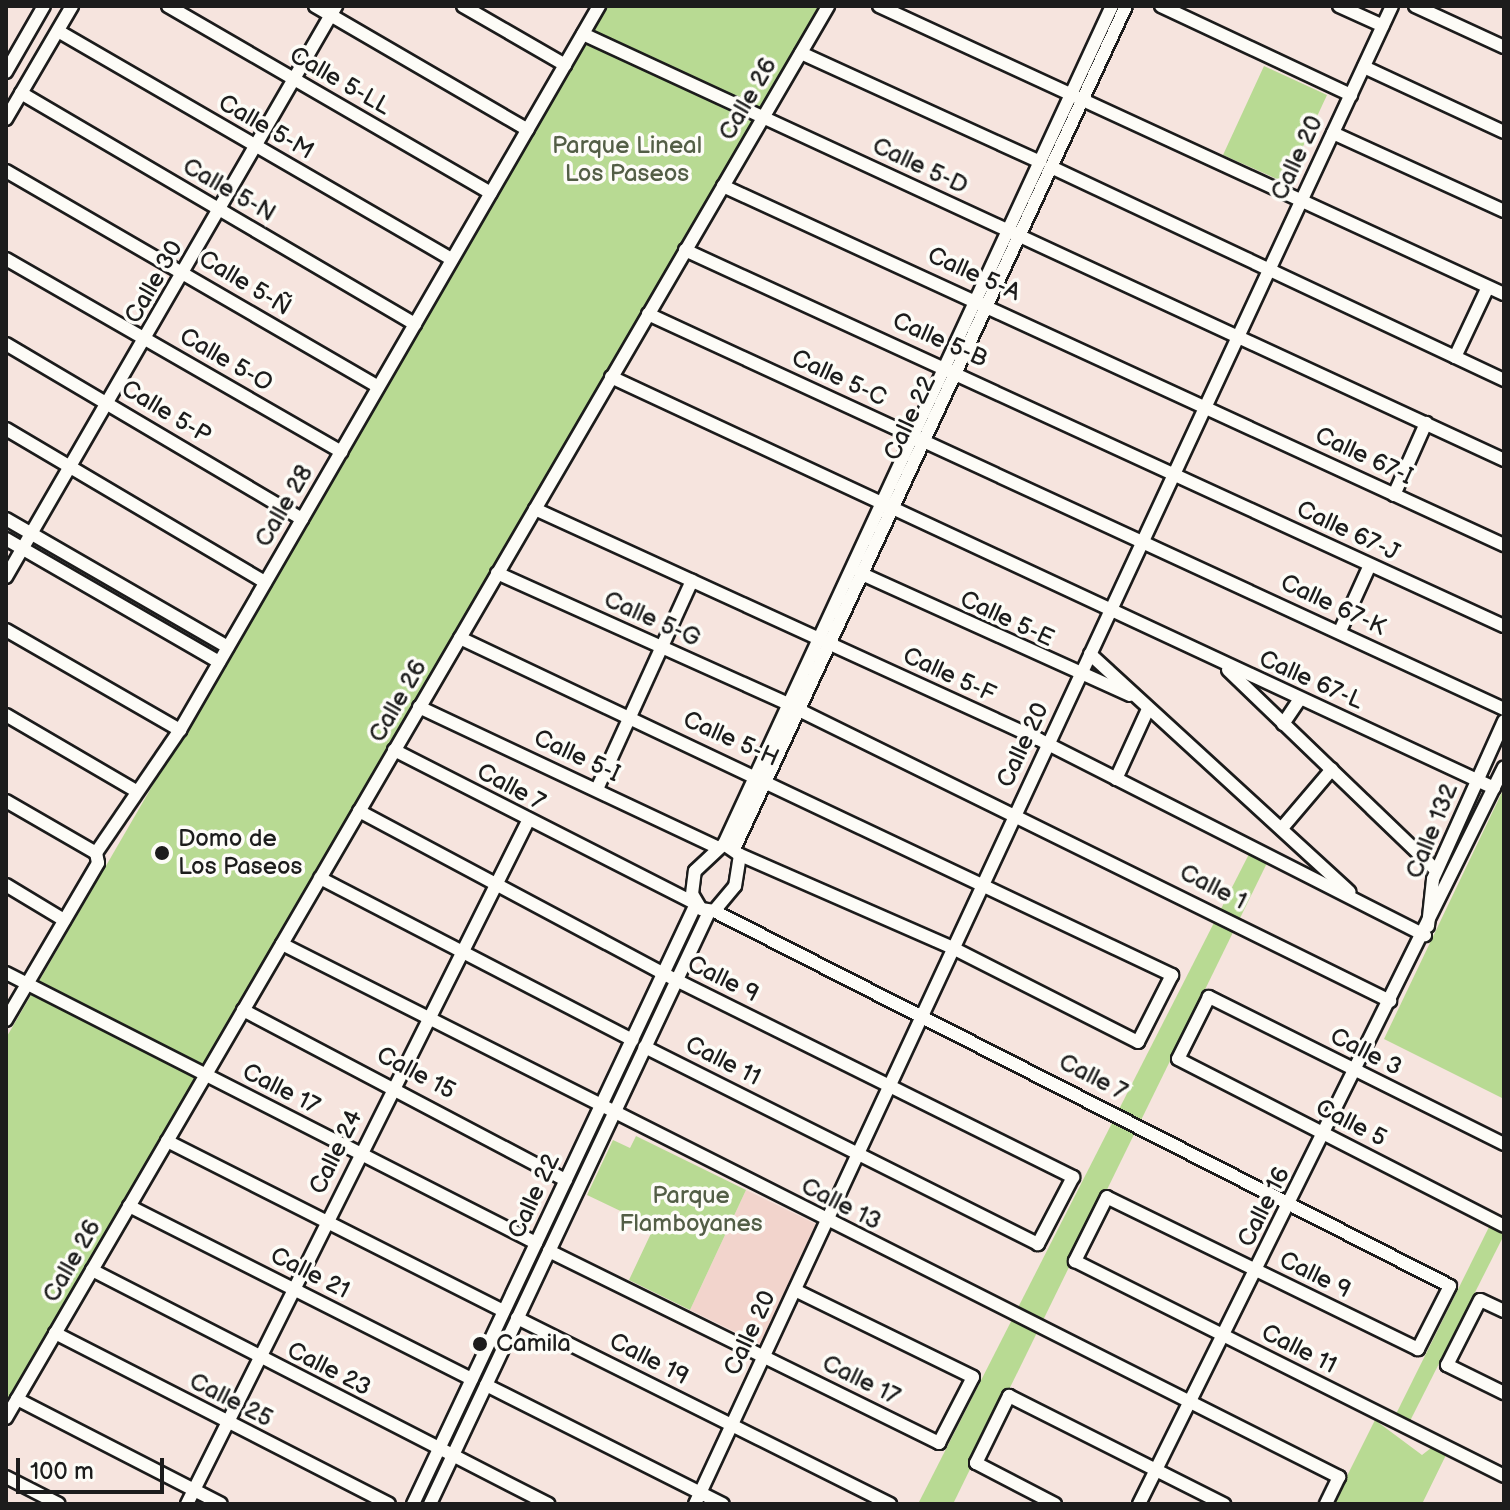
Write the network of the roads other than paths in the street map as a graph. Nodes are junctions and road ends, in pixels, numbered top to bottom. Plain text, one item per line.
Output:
1 (44, 6) edge
2 (72, 6) edge
3 (168, 6) edge
4 (315, 6) edge
5 (463, 6) edge
6 (599, 6) edge
7 (828, 6) edge
8 (879, 6) edge
9 (1112, 6) edge
10 (1126, 6) edge
11 (1161, 6) edge
12 (1339, 6) edge
13 (1392, 6) edge
14 (1415, 6) edge
15 (333, 10) edge
16 (1383, 26) junction
17 (58, 31) junction
18 (583, 34) junction
19 (1504, 47) edge
20 (801, 53) junction
21 (565, 65) junction
22 (1364, 67) junction
23 (6, 72) edge
24 (296, 81) junction
25 (21, 93) junction
26 (1351, 95) junction
27 (1077, 97) junction
28 (763, 118) junction
29 (6, 119) edge
30 (528, 130) junction
31 (1504, 132) edge
32 (1333, 133) junction
33 (258, 148) junction
34 (1045, 164) junction
35 (6, 171) edge
36 (723, 186) junction
37 (491, 193) junction
38 (1301, 202) junction
39 (221, 211) junction
40 (1504, 211) edge
41 (1014, 233) junction
42 (685, 250) junction
43 (6, 259) edge
44 (452, 259) junction
45 (1269, 270) junction
46 (185, 273) junction
47 (1488, 287) junction
48 (1504, 294) edge
49 (982, 301) junction
50 (648, 314) junction
51 (415, 324) junction
52 (1237, 338) junction
53 (146, 340) junction
54 (6, 344) edge
55 (1455, 357) junction
56 (951, 368) junction
57 (611, 377) junction
58 (1504, 380) edge
59 (378, 387) junction
60 (109, 404) junction
61 (1206, 406) junction
62 (1426, 423) junction
63 (6, 429) edge
64 (918, 438) junction
65 (341, 452) junction
66 (1504, 460) edge
67 (72, 467) junction
68 (1174, 474) junction
69 (1394, 495) junction
70 (887, 506) junction
71 (535, 509) junction
72 (6, 519) edge
73 (302, 519) junction
74 (33, 535) junction
75 (6, 539) edge
76 (1143, 541) junction
77 (1504, 545) edge
78 (22, 549) junction
79 (1370, 565) junction
80 (497, 573) junction
81 (862, 574) junction
82 (6, 577) edge
83 (692, 581) junction
84 (265, 582) junction
85 (1110, 612) junction
86 (1504, 626) edge
87 (6, 630) edge
88 (1340, 631) junction
89 (460, 638) junction
90 (824, 642) junction
91 (228, 647) junction
92 (663, 648) junction
93 (1090, 654) junction
94 (219, 662) junction
95 (1221, 664) junction
96 (1080, 677) junction
97 (1136, 698) junction
98 (1300, 699) junction
99 (419, 707) junction
100 (794, 707) junction
101 (1148, 709) junction
102 (1504, 709) edge
103 (6, 715) edge
104 (630, 718) junction
105 (1504, 721) edge
106 (1283, 724) junction
107 (180, 730) junction
108 (1048, 745) junction
109 (394, 750) junction
110 (1504, 767) edge
111 (1332, 769) junction
112 (762, 777) junction
113 (1116, 779) junction
114 (1477, 779) junction
115 (1494, 788) junction
116 (597, 789) junction
117 (136, 791) junction
118 (6, 801) edge
119 (359, 811) junction
120 (1016, 813) junction
121 (528, 821) junction
122 (1282, 828) junction
123 (728, 848) junction
124 (96, 853) junction
125 (1436, 870) junction
126 (320, 878) junction
127 (984, 882) junction
128 (6, 885) edge
129 (496, 885) junction
130 (1355, 897) junction
131 (695, 905) junction
132 (711, 912) junction
133 (64, 920) junction
134 (1426, 932) junction
135 (282, 944) junction
136 (953, 948) junction
137 (463, 952) junction
138 (6, 973) edge
139 (664, 974) junction
140 (676, 980) junction
141 (27, 985) junction
142 (1390, 1001) junction
143 (243, 1010) junction
144 (922, 1016) junction
145 (429, 1018) junction
146 (6, 1020) edge
147 (632, 1040) junction
148 (645, 1047) junction
149 (1178, 1059) joint
150 (1355, 1072) junction
151 (205, 1075) junction
152 (394, 1085) junction
153 (889, 1085) junction
154 (601, 1106) junction
155 (614, 1112) junction
156 (1324, 1135) junction
157 (167, 1141) junction
158 (1504, 1144) edge
159 (858, 1153) junction
160 (359, 1154) junction
161 (566, 1180) junction
162 (1291, 1202) junction
163 (129, 1206) junction
164 (1504, 1210) edge
165 (826, 1221) junction
166 (326, 1222) junction
167 (1501, 1224) edge
168 (536, 1243) junction
169 (1038, 1244) joint
170 (549, 1251) junction
171 (1075, 1261) joint
172 (92, 1270) junction
173 (1256, 1271) junction
174 (292, 1289) junction
175 (795, 1290) junction
176 (504, 1311) junction
177 (1504, 1311) edge
178 (517, 1318) junction
179 (55, 1333) junction
180 (1223, 1336) junction
181 (1418, 1349) joint
182 (258, 1357) junction
183 (764, 1357) junction
184 (472, 1379) junction
185 (486, 1385) junction
186 (1504, 1393) edge
187 (17, 1399) junction
188 (1190, 1403) junction
189 (6, 1418) edge
190 (225, 1422) junction
191 (732, 1425) junction
192 (438, 1450) junction
193 (452, 1458) junction
194 (1156, 1470) junction
195 (1504, 1476) edge
196 (6, 1477) edge
197 (193, 1490) junction
198 (698, 1498) edge
199 (59, 1504) edge
200 (187, 1504) edge
201 (221, 1504) edge
202 (389, 1504) edge
203 (413, 1504) edge
204 (430, 1504) edge
205 (548, 1504) edge
206 (723, 1504) edge
207 (890, 1504) edge
208 (1055, 1504) edge
209 (1139, 1504) edge
210 (1224, 1504) edge
211 (1326, 1504) edge

1 - 23 street
2 - 17 street
3 - 24 street, Calle 5-LL
4 - 15 street
5 - 21 street
6 - 18 street, Calle 28
7 - 20 street, Calle 26
8 - 27 street
9 - 27 street, Calle 22
10 - 27 street, Calle 22
11 - 26 street
12 - 16 street
13 - 16 street, Calle 20
14 - 19 street
15 - 24 street, Calle 30
15 - 30 street
16 - 22 street, Calle 20
17 - 25 street
17 - 33 street, Calle 5-M
18 - 21 street, Calle 28
18 - 28 street, Calle 5-D
20 - 28 street, Calle 26
20 - 34 street
21 - 30 street, Calle 28
22 - 26 street, Calle 20
22 - 31 street
24 - 33 street, Calle 30
24 - 37 street, Calle 5-LL
25 - 29 street
25 - 39 street, Calle 5-N
26 - 32 street, Calle 20
27 - 34 street, Calle 22
27 - 38 street
28 - 36 street, Calle 26
28 - 41 street, Calle 5-D
30 - 37 street, Calle 28
32 - 38 street, Calle 20
32 - 40 street
33 - 39 street, Calle 30
33 - 44 street, Calle 5-M
34 - 41 street, Calle 22
34 - 45 street
35 - 46 street, Calle 5-Ñ
36 - 42 street, Calle 26
36 - 49 street, Calle 5-A
37 - 44 street, Calle 28
38 - 45 street, Calle 20
38 - 47 street
39 - 46 street, Calle 30
39 - 51 street, Calle 5-N
41 - 49 street, Calle 22
41 - 52 street, Calle 5-D
42 - 50 street, Calle 26
42 - 56 street, Calle 5-B
43 - 53 street, Calle 5-O
44 - 51 street, Calle 28
45 - 52 street, Calle 20
45 - 55 street
46 - 53 street, Calle 30
46 - 59 street, Calle 5-Ñ
47 - 48 street
47 - 55 street
49 - 56 street, Calle 22
49 - 61 street, Calle 5-A
50 - 57 street, Calle 26
50 - 64 street, Calle 5-C
51 - 59 street, Calle 28
52 - 61 street, Calle 20
52 - 62 street, Calle 5-D
53 - 60 street, Calle 30
53 - 65 street, Calle 5-O
54 - 60 street, Calle 5-P
55 - 58 street
56 - 64 street, Calle 22
56 - 68 street, Calle 5-B
57 - 70 street
57 - 71 street, Calle 26
59 - 65 street, Calle 28
60 - 67 street, Calle 30
60 - 73 street, Calle 5-P
61 - 68 street, Calle 20
61 - 69 street, Calle 67-I
62 - 66 street, Calle 5-D
62 - 69 street
63 - 67 street
64 - 70 street, Calle 22
64 - 76 street, Calle 5-C
65 - 73 street, Calle 28
67 - 74 street, Calle 30
67 - 84 street
68 - 76 street, Calle 20
68 - 79 street, Calle 67-J
69 - 77 street, Calle 67-I
70 - 81 street, Calle 22
70 - 85 street
70 - 90 street, Calle 22
71 - 80 street, Calle 26
71 - 83 street, Calle 5-F
72 - 74 street
73 - 84 street, Calle 28
74 - 78 street, Calle 30
74 - 91 street
75 - 78 street
76 - 85 street, Calle 20
76 - 88 street, Calle 67-K
78 - 82 street, Calle 30
78 - 94 street
79 - 86 street, Calle 67-J
79 - 88 street
80 - 89 street, Calle 26
80 - 92 street, Calle 5-G
81 - 90 street, Calle 22
81 - 96 street, Calle 5-E
83 - 90 street, Calle 5-F
83 - 92 street
84 - 91 street, Calle 28
85 - 93 street, Calle 20
85 - 95 street, Calle 67-L
87 - 107 street
88 - 102 street, Calle 67-K
89 - 99 street, Calle 26
89 - 104 street, Calle 5-H
90 - 100 street, Calle 22
90 - 108 street, Calle 5-F
91 - 94 street, Calle 28
92 - 100 street, Calle 5-G
92 - 104 street
93 - 96 street, Calle 20
93 - 97 street, Calle 5-E
94 - 107 street, Calle 28
95 - 98 street, Calle 67-L
95 - 106 street
96 - 97 street, Calle 5-E
96 - 108 street, Calle 20
97 - 101 street, Calle 5-E
98 - 106 street
98 - 114 street, Calle 67-L
99 - 109 street, Calle 26
99 - 116 street, Calle 5-I
100 - 112 street, Calle 22
100 - 120 street, Calle 5-G
101 - 113 street
101 - 122 street, Calle 5-E
103 - 117 street
104 - 112 street, Calle 5-H
104 - 116 street
105 - 114 street, Calle 132
106 - 111 street
107 - 117 street, Calle 28
108 - 113 street, Calle 5-F
108 - 120 street, Calle 20
109 - 119 street, Calle 26
109 - 121 street, Calle 7
110 - 115 street, Calle 132
111 - 122 street
111 - 125 street
112 - 123 street, Calle 22
112 - 127 street, Calle 5-H
113 - 130 street, Calle 5-F
114 - 115 street, Calle 67-L
114 - 125 street, Calle 132
115 - 134 street, Calle 132
116 - 123 street, Calle 5-I
117 - 124 street, Calle 28
118 - 124 street
119 - 126 street, Calle 26
119 - 129 street, Calle 9
120 - 127 street, Calle 20
120 - 142 street, Calle 1
121 - 129 street, Calle 24
121 - 131 street, Calle 7
122 - 130 street, Calle 5-E
123 - 131 street, Calle 22
123 - 132 street, Calle 22
123 - 136 street, Calle 5-I
124 - 133 street, Calle 28
125 - 134 street, Calle 132
126 - 135 street, Calle 26
126 - 137 street
127 - 136 street, Calle 20
127 - 136 street
128 - 133 street
129 - 137 street, Calle 24
129 - 139 street, Calle 9
130 - 134 street, Calle 5-F
131 - 132 street, Calle 7
131 - 139 street, Calle 22
132 - 140 street, Calle 22
132 - 144 street, Calle 7
133 - 141 street, Calle 28
134 - 142 street, Calle 16
135 - 143 street, Calle 26
135 - 145 street, Calle 13
136 - 144 street, Calle 20
137 - 145 street, Calle 24
137 - 147 street
138 - 141 street, Calle 17
139 - 140 street, Calle 9
139 - 147 street, Calle 22
140 - 148 street, Calle 22
140 - 153 street, Calle 9
141 - 146 street, Calle 28
141 - 151 street, Calle 17
142 - 150 street, Calle 16
143 - 151 street, Calle 26
143 - 152 street, Calle 15
144 - 153 street, Calle 20
144 - 162 street, Calle 7
145 - 152 street, Calle 24
145 - 154 street, Calle 13
147 - 154 street, Calle 22
148 - 155 street, Calle 22
148 - 159 street, Calle 11
149 - 150 street, Calle 3
149 - 156 street, Calle 5
150 - 156 street, Calle 16
150 - 158 street, Calle 3
151 - 157 street, Calle 26
151 - 160 street, Calle 17
152 - 160 street, Calle 24
152 - 161 street, Calle 15
153 - 159 street, Calle 20
153 - 169 street, Calle 9
154 - 155 street, Calle 13
154 - 161 street, Calle 22
155 - 165 street, Calle 13
155 - 170 street, Calle 22
156 - 162 street, Calle 16
156 - 167 street, Calle 5
157 - 163 street, Calle 26
157 - 166 street
159 - 165 street, Calle 20
159 - 169 street, Calle 11
160 - 166 street, Calle 24
160 - 168 street, Calle 17
161 - 168 street, Calle 22
162 - 173 street, Calle 16
162 - 181 street, Calle 7
163 - 172 street, Calle 26
163 - 174 street, Calle 21
164 - 167 street
165 - 175 street, Calle 20
165 - 188 street, Calle 13
166 - 174 street, Calle 24
166 - 176 street
168 - 176 street, Calle 22
170 - 178 street, Calle 22
170 - 183 street, Calle 17
171 - 173 street, Calle 9
171 - 180 street, Calle 11
172 - 179 street, Calle 26
172 - 182 street, Calle 23
173 - 180 street, Calle 16
173 - 181 street, Calle 9
174 - 182 street, Calle 24
174 - 184 street, Calle 21
175 - 183 street, Calle 20
175 - 183 street, Calle 17
176 - 184 street, Calle 22
177 - 186 street
178 - 185 street, Calle 22
178 - 191 street, Calle 19
179 - 187 street, Calle 26
179 - 190 street, Calle 25
180 - 188 street, Calle 16
180 - 195 street, Calle 11
182 - 190 street, Calle 24
182 - 192 street, Calle 23
183 - 191 street, Calle 20
184 - 192 street, Calle 22
185 - 193 street, Calle 22
185 - 198 street
187 - 189 street, Calle 26
187 - 197 street
188 - 194 street, Calle 16
188 - 211 street, Calle 13
190 - 197 street, Calle 24
190 - 202 street, Calle 25
191 - 198 street, Calle 20
191 - 207 street, Calle 19
192 - 193 street, Calle 23
192 - 203 street, Calle 22
193 - 204 street, Calle 22
193 - 205 street, Calle 23
194 - 208 street
194 - 209 street, Calle 16
194 - 210 street
196 - 199 street
197 - 200 street, Calle 24
197 - 201 street
198 - 206 street

